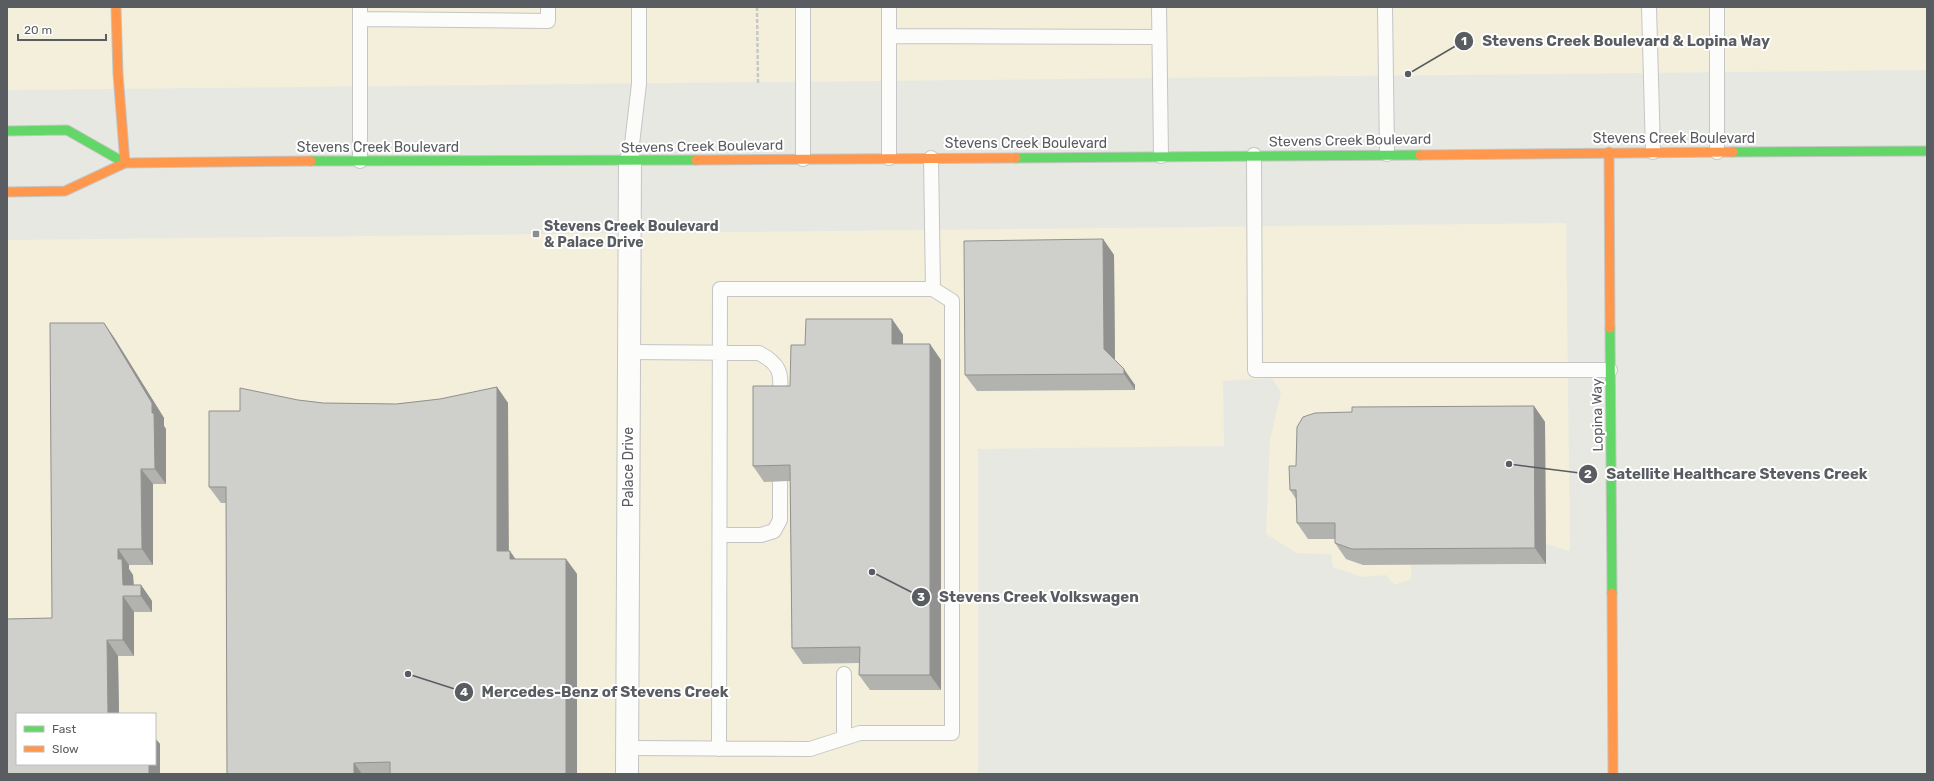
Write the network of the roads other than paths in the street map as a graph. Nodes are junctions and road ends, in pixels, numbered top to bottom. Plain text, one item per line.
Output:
1 (116, 7) edge
2 (548, 7) edge
3 (639, 7) edge
4 (803, 7) edge
5 (889, 7) edge
6 (1159, 7) edge
7 (1385, 7) edge
8 (1649, 7) edge
9 (1717, 7) edge
10 (360, 13) edge
11 (890, 36) junction
12 (1159, 37) junction
13 (7, 131) edge
14 (1927, 151) edge
15 (1609, 152) junction
16 (1653, 152) junction
17 (1717, 152) junction
18 (1387, 154) junction
19 (1254, 155) junction
20 (1161, 156) junction
21 (889, 158) junction
22 (931, 158) junction
23 (803, 159) junction
24 (360, 161) junction
25 (630, 161) junction
26 (125, 163) junction
27 (7, 192) edge
28 (933, 289) junction
29 (629, 352) junction
30 (720, 353) junction
31 (1610, 370) junction
32 (780, 402) edge
33 (780, 482) edge
34 (720, 535) junction
35 (844, 674) dead end
36 (844, 738) junction
37 (626, 748) junction
38 (719, 749) junction
39 (627, 774) edge
40 (1613, 774) edge

1 - 26 main road
2 - 10 lane
3 - 25 lane
4 - 23 lane
5 - 11 lane
6 - 12 lane
7 - 18 lane
8 - 16 lane
9 - 17 lane
10 - 24 lane
11 - 12 lane
11 - 21 lane
12 - 20 lane
13 - 26 main road
14 - 17 main road, Stevens Creek Boulevard
15 - 16 main road, Stevens Creek Boulevard
15 - 18 main road, Stevens Creek Boulevard
15 - 31 main road, Lopina Way
16 - 17 main road, Stevens Creek Boulevard
18 - 19 main road, Stevens Creek Boulevard
19 - 20 main road, Stevens Creek Boulevard
19 - 31 lane
20 - 22 main road, Stevens Creek Boulevard
21 - 22 main road, Stevens Creek Boulevard
21 - 23 main road, Stevens Creek Boulevard
22 - 28 lane
23 - 25 main road, Stevens Creek Boulevard
24 - 25 main road, Stevens Creek Boulevard
24 - 26 main road, Stevens Creek Boulevard
25 - 29 street, Palace Drive
26 - 27 main road, Stevens Creek Boulevard
28 - 30 lane
28 - 36 lane
29 - 30 lane
29 - 37 street, Palace Drive
30 - 32 lane
30 - 34 lane
31 - 40 main road, Lopina Way
33 - 34 lane
34 - 38 lane
35 - 36 lane
36 - 38 lane
37 - 38 lane
37 - 39 street, Palace Drive

